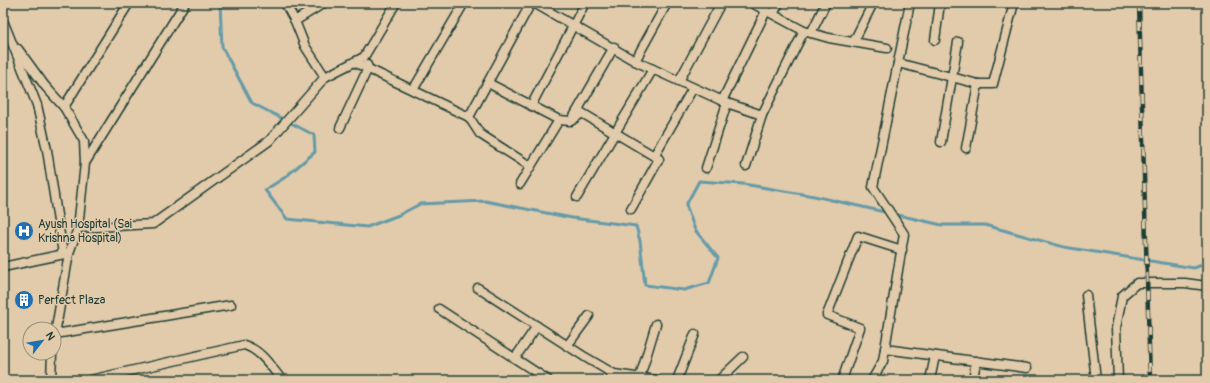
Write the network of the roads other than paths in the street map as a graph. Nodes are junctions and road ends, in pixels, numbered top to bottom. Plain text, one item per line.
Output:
1 (129, 3) edge
2 (185, 3) edge
3 (285, 3) edge
4 (324, 3) edge
5 (396, 3) edge
6 (464, 3) edge
7 (533, 3) edge
8 (585, 3) edge
9 (667, 3) edge
10 (720, 3) edge
11 (752, 3) edge
12 (779, 3) edge
13 (826, 3) edge
14 (873, 3) edge
15 (910, 3) edge
16 (940, 3) edge
17 (1014, 3) edge
18 (769, 13) junction
19 (295, 21) junction
20 (4, 22) edge
21 (574, 25) junction
22 (808, 32) junction
23 (935, 40) dead end
24 (854, 41) junction
25 (958, 42) dead end
26 (614, 48) junction
27 (887, 48) dead end
28 (364, 57) junction
29 (635, 61) junction
30 (354, 62) junction
31 (898, 63) junction
32 (368, 68) junction
33 (653, 68) junction
34 (952, 76) junction
35 (325, 77) junction
36 (679, 81) junction
37 (488, 83) junction
38 (978, 84) junction
39 (693, 88) junction
40 (413, 90) junction
41 (724, 102) junction
42 (531, 106) junction
43 (64, 107) junction
44 (762, 115) junction
45 (470, 117) junction
46 (558, 120) junction
47 (571, 121) junction
48 (340, 128) dead end
49 (615, 133) junction
50 (940, 142) dead end
51 (966, 148) dead end
52 (654, 156) junction
53 (85, 162) junction
54 (530, 166) junction
55 (746, 166) dead end
56 (706, 168) dead end
57 (520, 184) dead end
58 (577, 197) dead end
59 (631, 209) dead end
60 (78, 228) junction
61 (902, 250) junction
62 (66, 254) junction
63 (3, 267) edge
64 (1207, 286) edge
65 (478, 288) dead end
66 (1086, 295) dead end
67 (231, 305) dead end
68 (439, 309) dead end
69 (589, 316) dead end
70 (56, 321) edge
71 (656, 324) dead end
72 (537, 326) junction
73 (695, 334) dead end
74 (62, 336) edge
75 (567, 346) junction
76 (885, 349) junction
77 (935, 356) junction
78 (743, 357) dead end
79 (515, 358) junction
80 (52, 361) edge
81 (976, 361) junction
82 (1027, 368) dead end
83 (612, 377) edge
84 (644, 379) edge
85 (51, 380) edge
86 (90, 380) edge
87 (282, 380) edge
88 (548, 380) edge
89 (657, 380) edge
90 (677, 380) edge
91 (719, 380) edge
92 (842, 380) edge
93 (872, 380) edge
94 (930, 380) edge
95 (973, 380) edge
96 (1096, 380) edge
97 (1118, 380) edge

1 - 43 street
2 - 53 street
3 - 19 street
4 - 19 street
5 - 28 street
6 - 40 street
7 - 21 street
7 - 37 street
8 - 21 street
9 - 29 street
10 - 36 street
11 - 18 street
12 - 18 street
13 - 22 street
14 - 24 street
15 - 31 street
16 - 23 street
17 - 38 street
18 - 22 street
18 - 41 street
19 - 35 street
20 - 43 street
20 - 62 street
21 - 26 street
21 - 42 street
22 - 24 street
22 - 44 street
24 - 27 street
25 - 34 street
26 - 29 street
26 - 47 street
28 - 30 street
28 - 32 street
29 - 33 street
30 - 32 street
30 - 35 street
31 - 34 street
31 - 61 street
32 - 40 street
32 - 48 street
33 - 36 street
33 - 49 street
34 - 38 street
34 - 50 street
35 - 60 street
36 - 39 street
37 - 42 street
37 - 45 street
38 - 51 street
39 - 41 street
39 - 52 street
40 - 45 street
41 - 44 street
41 - 56 street
42 - 46 street
43 - 53 street
44 - 55 street
45 - 54 street
46 - 47 street
46 - 54 street
47 - 49 street
49 - 52 street
49 - 58 street
52 - 59 street
53 - 60 street
54 - 57 street
60 - 62 street
61 - 76 street
61 - 92 street
62 - 63 street
62 - 70 street
64 - 97 street
65 - 72 street
66 - 96 street
67 - 74 street
68 - 79 street
69 - 75 street
71 - 84 street
72 - 75 street
72 - 79 street
73 - 90 street
75 - 83 street
76 - 77 street
76 - 93 street
77 - 81 street
77 - 94 street
78 - 91 street
79 - 88 street
80 - 85 street
81 - 82 street
81 - 95 street
83 - 84 street
84 - 89 street
86 - 87 street

